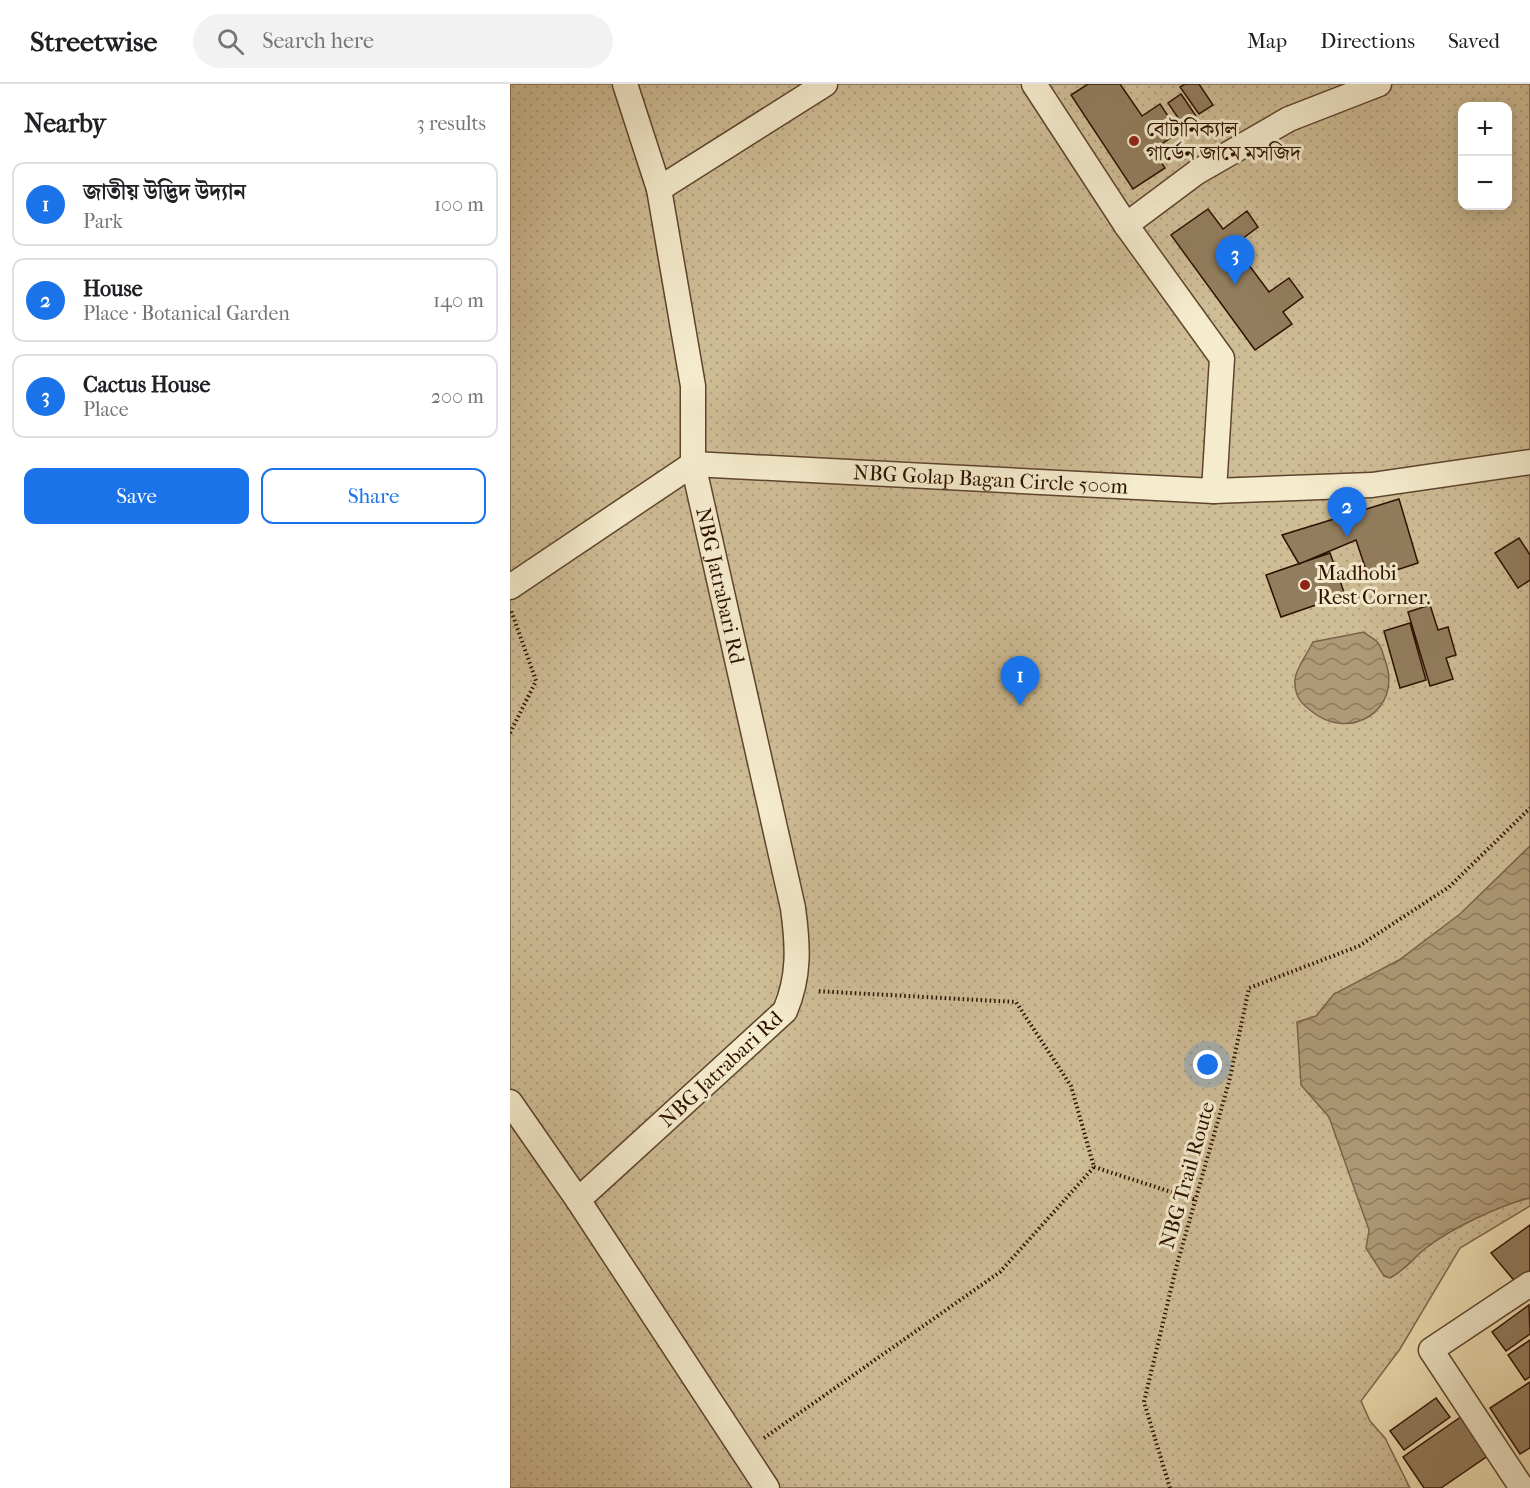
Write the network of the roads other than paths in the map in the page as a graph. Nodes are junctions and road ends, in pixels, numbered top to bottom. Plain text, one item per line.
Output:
1 (625, 84) edge
2 (825, 84) edge
3 (1034, 84) edge
4 (1379, 84) edge
5 (659, 189) junction
6 (1126, 225) junction
7 (1530, 462) edge
8 (693, 464) junction
9 (1214, 491) junction
10 (510, 587) edge
11 (510, 1102) edge
12 (578, 1200) junction
13 (1530, 1284) edge
14 (1522, 1474) edge
15 (767, 1488) edge

1 - 5 street
2 - 5 street
3 - 6 street
4 - 6 street
5 - 8 street
6 - 9 street
7 - 9 street, NBG Golap Bagan Circle 500m
8 - 9 street, NBG Golap Bagan Circle 500m
8 - 10 street
8 - 12 street, NBG Jatrabari Rd
11 - 12 street
12 - 15 street
13 - 14 street

